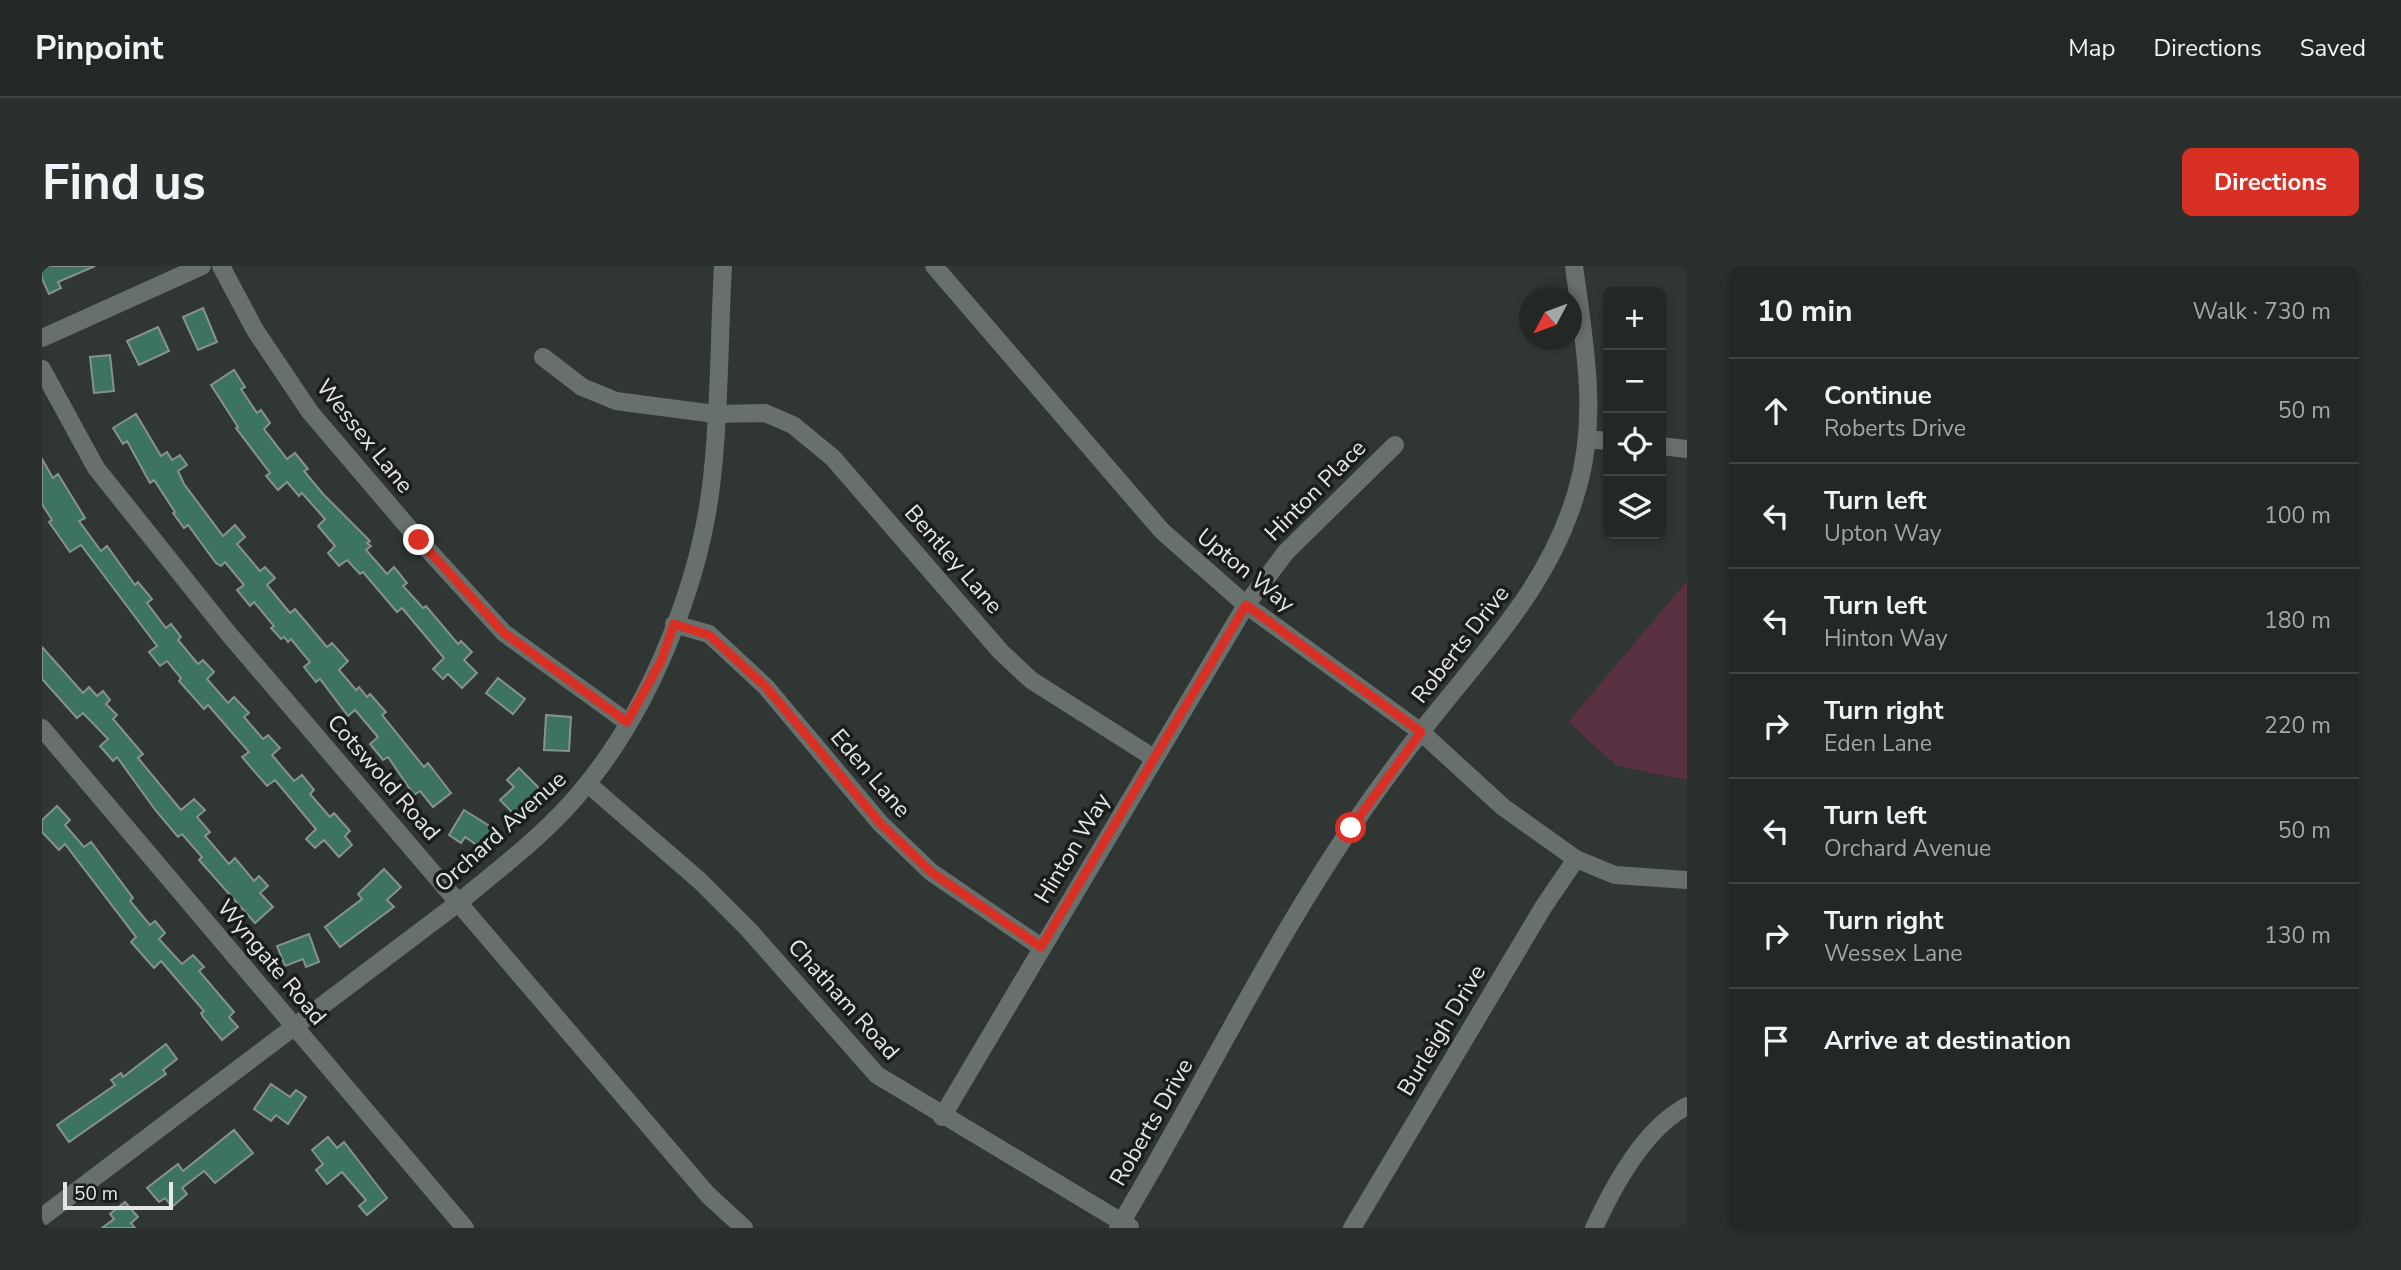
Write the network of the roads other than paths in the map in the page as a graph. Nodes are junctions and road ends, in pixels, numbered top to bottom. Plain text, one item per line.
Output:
1 (202, 266) edge
2 (220, 266) edge
3 (723, 266) edge
4 (934, 266) edge
5 (1574, 266) edge
6 (42, 338) edge
7 (543, 357) dead end
8 (42, 369) edge
9 (715, 414) junction
10 (1587, 439) junction
11 (1603, 441) edge
12 (1395, 445) dead end
13 (1666, 447) edge
14 (1687, 449) edge
15 (1246, 605) junction
16 (674, 624) junction
17 (627, 722) junction
18 (42, 728) edge
19 (1421, 732) junction
20 (1154, 758) junction
21 (588, 784) junction
22 (1576, 859) junction
23 (1687, 880) edge
24 (458, 903) junction
25 (1041, 947) junction
26 (295, 1027) junction
27 (1687, 1106) edge
28 (942, 1116) junction
29 (42, 1217) edge
30 (1123, 1226) edge
31 (465, 1228) edge
32 (744, 1228) edge
33 (1352, 1228) edge
34 (1594, 1228) edge

1 - 6 street
2 - 17 street, Wessex Lane
3 - 9 street, Orchard Avenue
4 - 15 street, Upton Way
5 - 10 street, Roberts Drive
7 - 9 street, Bentley Lane
8 - 24 street, Cotswold Road
9 - 16 street, Orchard Avenue
9 - 20 street, Bentley Lane
10 - 11 street
10 - 19 street, Roberts Drive
12 - 15 street, Hinton Place
13 - 14 street
15 - 19 street, Upton Way
15 - 20 street, Hinton Way
16 - 17 street, Orchard Avenue
16 - 25 street, Eden Lane
17 - 21 street, Orchard Avenue
18 - 26 street, Wyngate Road
19 - 22 street, Upton Way
19 - 30 street, Roberts Drive
20 - 25 street, Hinton Way
21 - 24 street, Orchard Avenue
21 - 28 street, Chatham Road
22 - 23 street, Upton Way
22 - 33 street, Burleigh Drive
24 - 26 street, Orchard Avenue
24 - 32 street, Cotswold Road
25 - 28 street, Hinton Way
26 - 29 street, Orchard Avenue
26 - 31 street, Wyngate Road
27 - 34 street
28 - 30 street, Chatham Road

